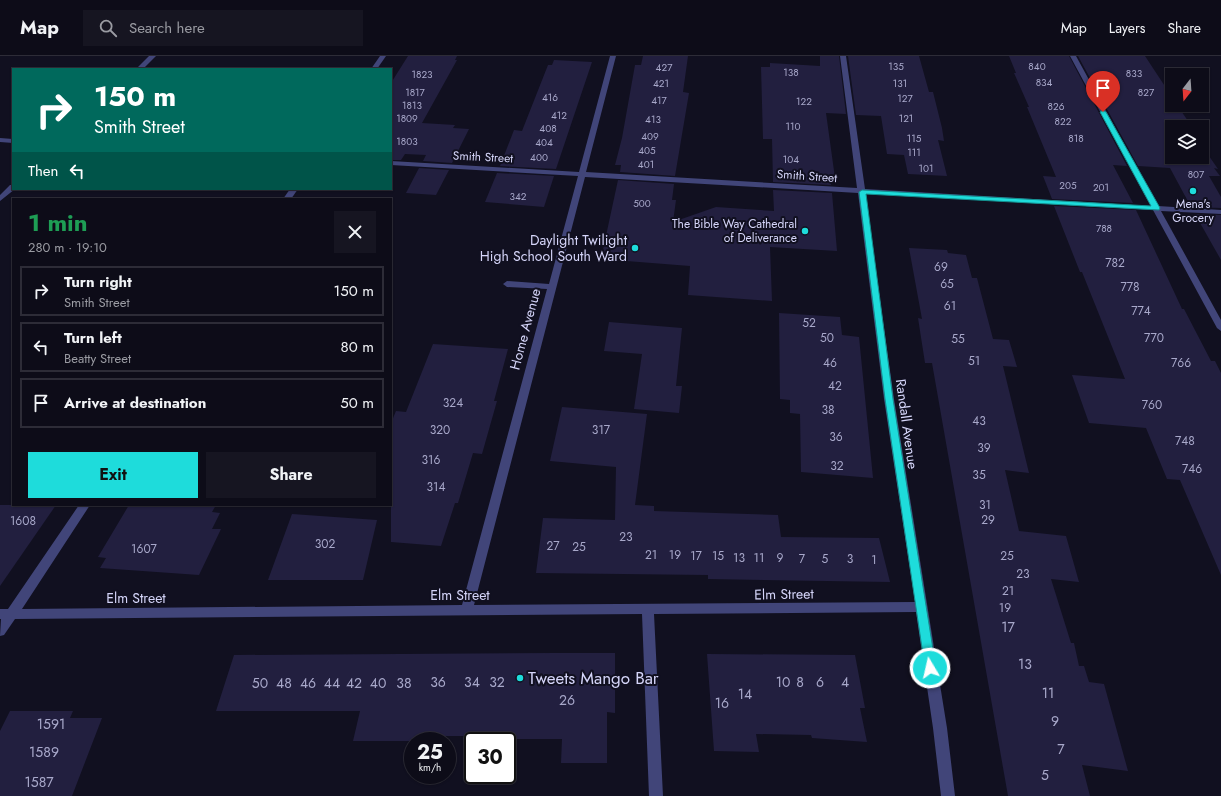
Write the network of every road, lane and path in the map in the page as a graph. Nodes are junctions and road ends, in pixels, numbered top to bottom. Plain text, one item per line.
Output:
1 (152, 56) edge
2 (383, 56) edge
3 (613, 56) edge
4 (843, 56) edge
5 (1073, 56) edge
6 (140, 68) edge
7 (375, 68) edge
8 (0, 140) edge
9 (12, 141) edge
10 (392, 163) edge
11 (582, 174) junction
12 (12, 188) edge
13 (862, 192) junction
14 (0, 199) edge
15 (1156, 208) junction
16 (1221, 212) edge
17 (507, 284) dead end
18 (553, 287) junction
19 (1221, 328) edge
20 (84, 506) edge
21 (920, 607) junction
22 (467, 610) junction
23 (648, 610) junction
24 (6, 614) edge
25 (0, 631) edge
26 (656, 796) edge
27 (948, 796) edge

1 - 6 street
2 - 7 street
3 - 11 street, Home Avenue
4 - 13 street, Randall Avenue
5 - 15 street
8 - 9 street
10 - 11 street, Smith Street
11 - 13 street, Smith Street
11 - 18 street, Home Avenue
12 - 14 street
13 - 15 street, Smith Street
13 - 21 street, Randall Avenue
15 - 16 street, Smith Street
15 - 19 street
17 - 18 street
18 - 22 street, Home Avenue
20 - 24 street
21 - 23 street, Elm Street
21 - 27 street, Randall Avenue
22 - 23 street, Elm Street
22 - 24 street, Elm Street
23 - 26 street
24 - 25 street

